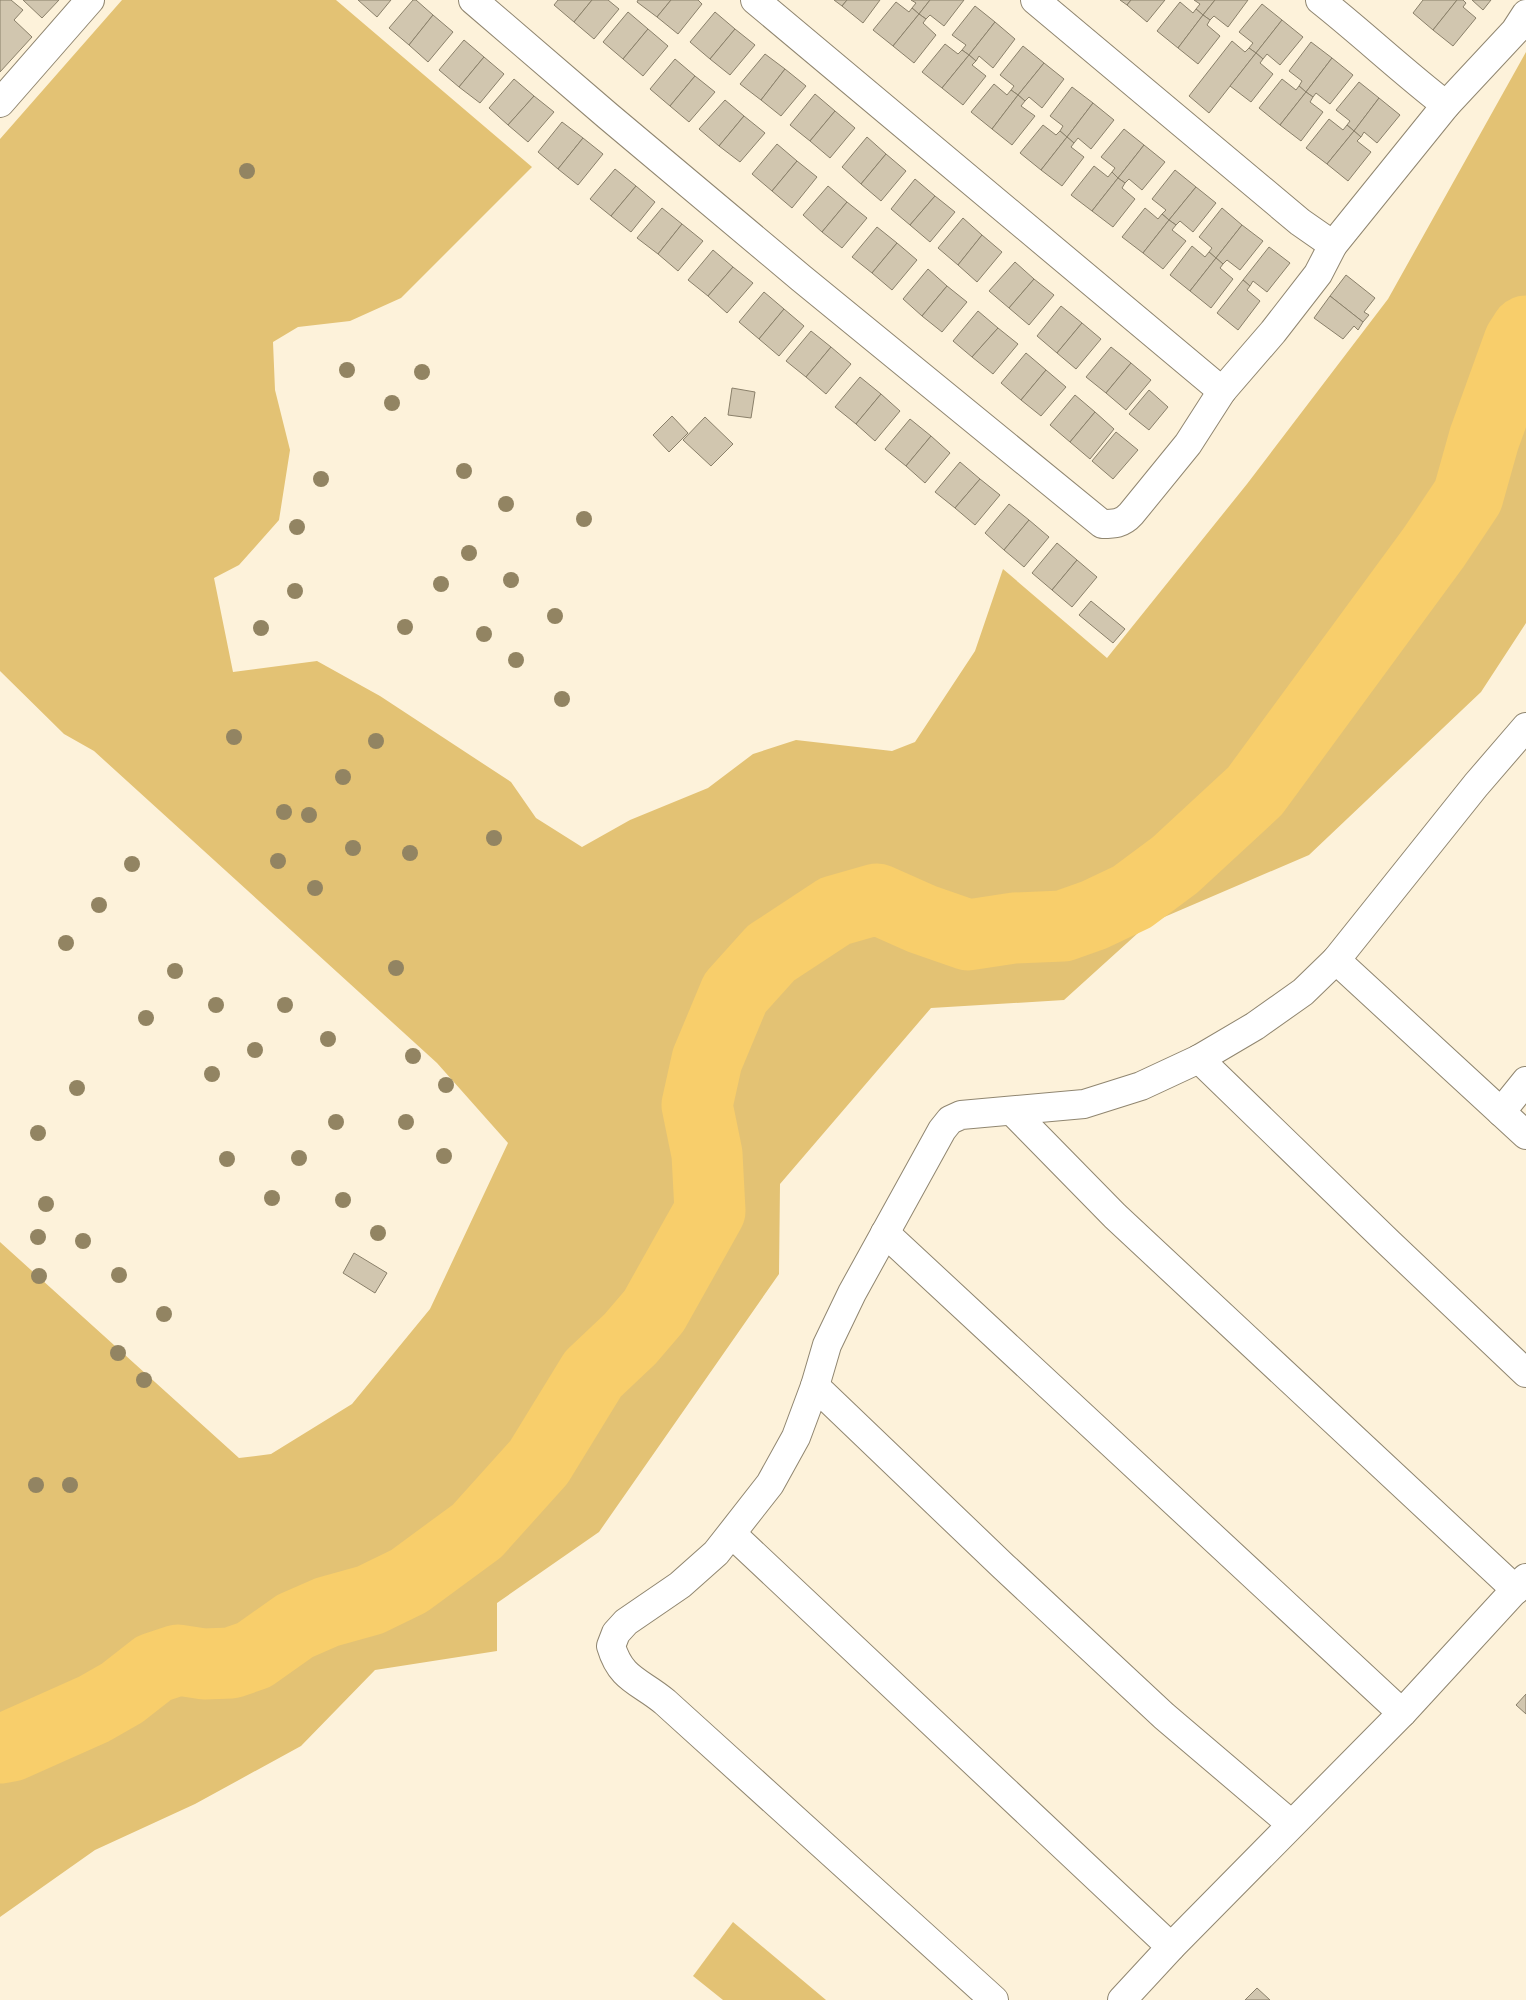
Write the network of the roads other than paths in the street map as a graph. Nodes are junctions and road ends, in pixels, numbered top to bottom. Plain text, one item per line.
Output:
1 (90, 0) edge
2 (474, 0) edge
3 (755, 0) edge
4 (1035, 0) edge
5 (1320, 0) edge
6 (1526, 14) edge
7 (0, 103) edge
8 (1446, 105) junction
9 (1333, 246) junction
10 (1222, 391) junction
11 (1526, 727) edge
12 (1336, 960) junction
13 (1199, 1059) junction
14 (1526, 1081) edge
15 (1012, 1111) junction
16 (1501, 1112) junction
17 (1526, 1136) edge
18 (884, 1234) junction
19 (1526, 1373) edge
20 (815, 1386) junction
21 (732, 1534) junction
22 (1521, 1584) edge
23 (1402, 1713) junction
24 (1291, 1824) junction
25 (1171, 1947) junction
26 (994, 2000) edge
27 (1122, 2000) edge

1 - 7 street
2 - 10 street
3 - 10 street
4 - 9 street
5 - 8 street
6 - 8 street
8 - 9 street
9 - 10 street
11 - 12 street
12 - 13 street
12 - 16 street
13 - 15 street
13 - 19 street
14 - 16 street
15 - 18 street
15 - 22 street
16 - 17 street
18 - 20 street
18 - 23 street
20 - 21 street
20 - 24 street
21 - 25 street
21 - 26 street
22 - 23 street
23 - 24 street
24 - 25 street
25 - 27 street

